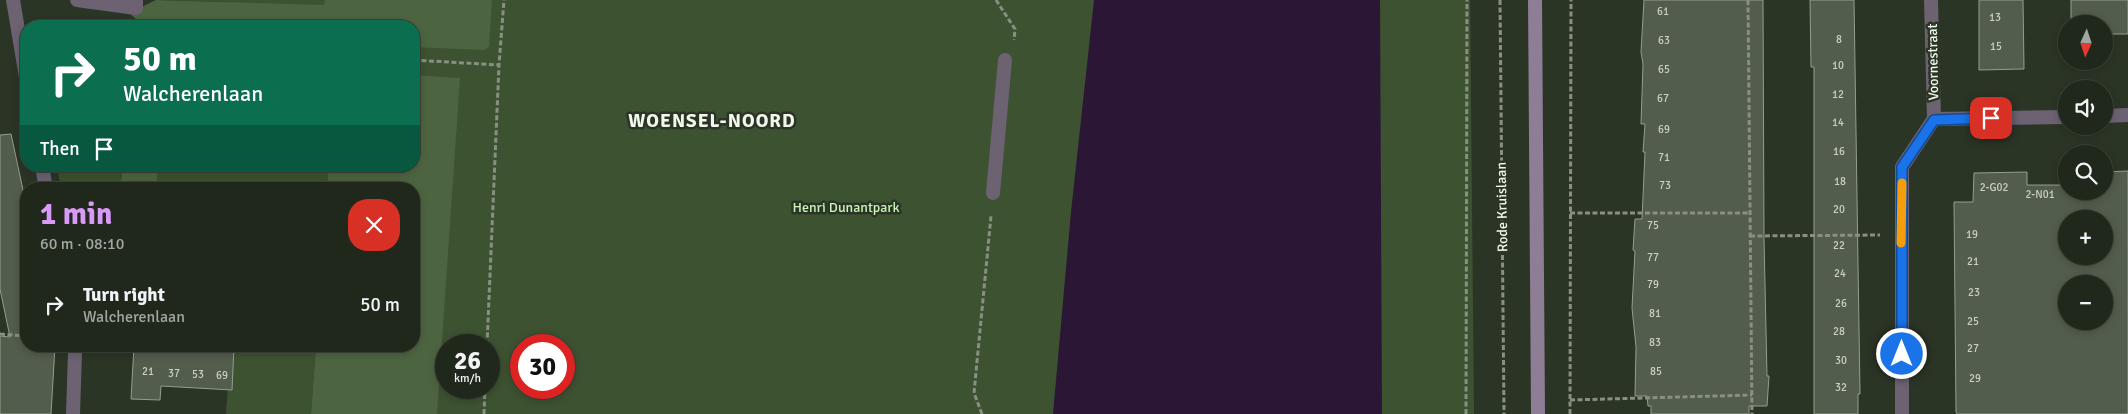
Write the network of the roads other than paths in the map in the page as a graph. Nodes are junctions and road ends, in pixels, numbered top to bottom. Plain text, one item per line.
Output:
1 (13, 0) edge
2 (76, 0) edge
3 (1535, 0) edge
4 (1931, 0) edge
5 (136, 4) edge
6 (20, 41) edge
7 (1005, 60) road end
8 (2113, 116) edge
9 (2128, 116) edge
10 (2058, 117) edge
11 (1934, 120) junction
12 (993, 193) road end
13 (74, 352) edge
14 (72, 414) edge
15 (1538, 414) edge
16 (1902, 414) edge

1 - 6 street
2 - 5 street
3 - 15 main road
4 - 11 street, Voornestraat
7 - 12 street
8 - 9 street
10 - 11 street
11 - 16 street, Voornestraat
13 - 14 street

